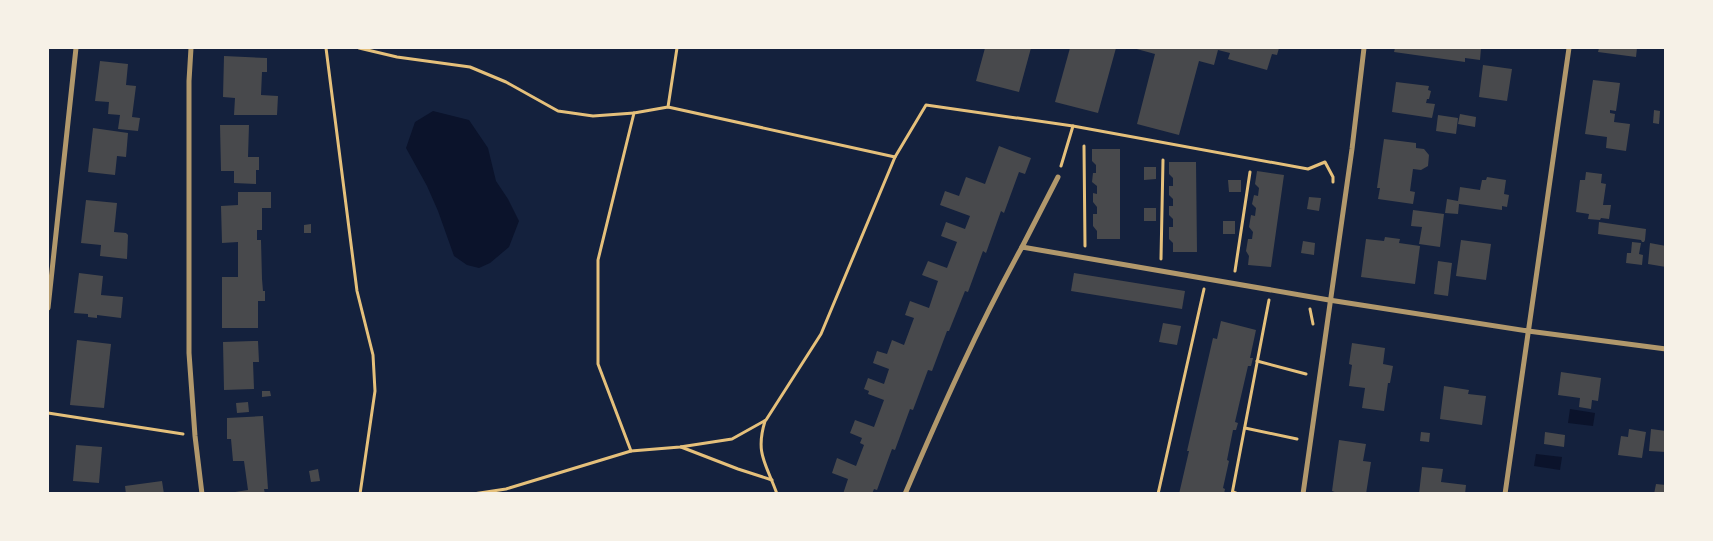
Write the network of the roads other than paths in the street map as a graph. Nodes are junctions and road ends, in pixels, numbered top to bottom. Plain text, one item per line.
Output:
1 (76, 48) edge
2 (191, 48) edge
3 (1364, 48) edge
4 (1568, 48) edge
5 (1058, 177) road end
6 (1022, 247) junction
7 (1329, 300) junction
8 (48, 308) edge
9 (1528, 330) junction
10 (1666, 349) edge
11 (202, 494) edge
12 (905, 494) edge
13 (1303, 494) edge
14 (1505, 494) edge

1 - 8 street
2 - 11 street
3 - 7 street
4 - 9 street
5 - 6 street
6 - 7 street
6 - 12 street
7 - 9 street
7 - 13 street
9 - 10 street
9 - 14 street

